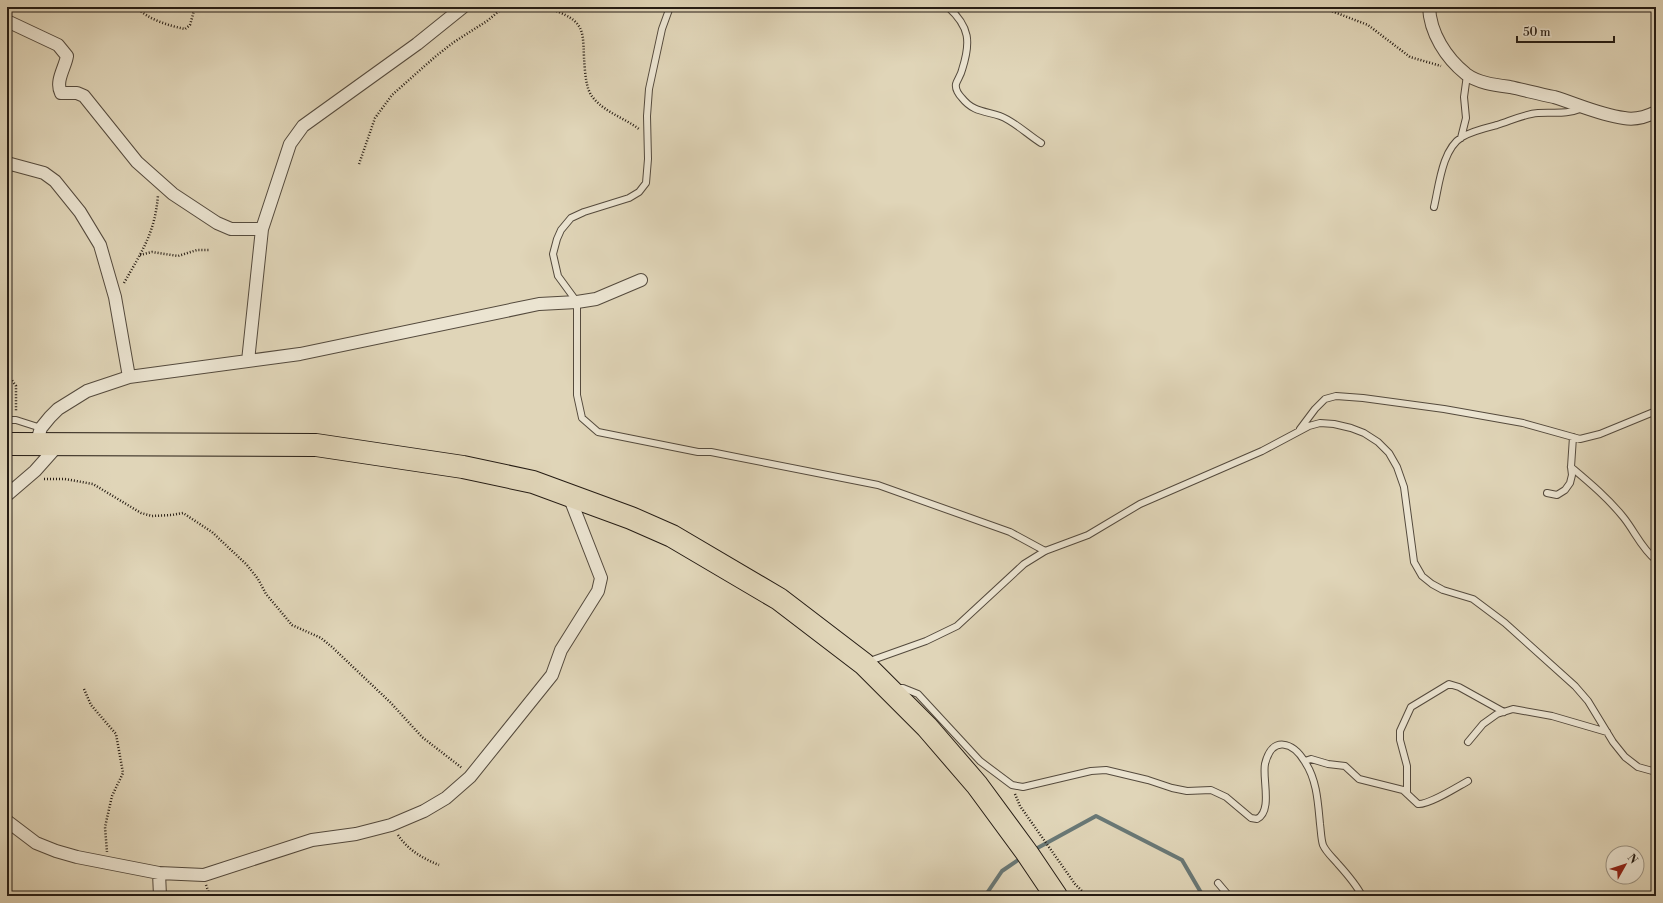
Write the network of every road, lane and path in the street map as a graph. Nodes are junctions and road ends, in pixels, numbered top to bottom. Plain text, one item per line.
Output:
1 (137, 7) edge
2 (195, 7) edge
3 (463, 7) edge
4 (504, 7) edge
5 (545, 7) edge
6 (670, 7) edge
7 (948, 7) edge
8 (1321, 7) edge
9 (1429, 7) edge
10 (7, 21) edge
11 (1466, 78) junction
12 (1584, 107) junction
13 (1656, 112) edge
14 (647, 135) junction
15 (1461, 138) junction
16 (1041, 143) dead end
17 (7, 163) edge
18 (359, 164) dead end
19 (153, 175) junction
20 (1434, 207) dead end
21 (262, 229) junction
22 (210, 250) dead end
23 (140, 255) junction
24 (641, 280) dead end
25 (116, 297) junction
26 (577, 302) junction
27 (248, 361) junction
28 (7, 372) edge
29 (130, 377) junction
30 (1656, 411) edge
31 (7, 420) edge
32 (16, 420) junction
33 (1300, 430) junction
34 (39, 436) junction
35 (1573, 437) junction
36 (7, 444) edge
37 (59, 444) junction
38 (1571, 467) junction
39 (22, 483) junction
40 (1547, 493) dead end
41 (7, 495) edge
42 (570, 496) junction
43 (1044, 551) junction
44 (1656, 560) edge
45 (864, 664) junction
46 (84, 689) dead end
47 (890, 689) junction
48 (1504, 712) junction
49 (1607, 732) junction
50 (1468, 742) dead end
51 (1305, 762) junction
52 (1656, 772) edge
53 (470, 777) junction
54 (1468, 781) dead end
55 (1012, 785) junction
56 (1407, 792) junction
57 (7, 821) edge
58 (391, 825) junction
59 (107, 862) junction
60 (439, 865) dead end
61 (159, 873) junction
62 (1218, 883) dead end
63 (160, 896) edge
64 (1056, 896) edge
65 (1087, 896) edge
66 (1229, 896) edge
67 (1362, 896) edge

1 - 2 path
3 - 21 street
4 - 18 path
5 - 14 path
6 - 14 lane
7 - 16 lane
8 - 11 path
9 - 11 street
10 - 19 street
11 - 12 street
11 - 15 lane
12 - 13 street
12 - 15 lane
14 - 26 lane
15 - 20 lane
17 - 25 street
19 - 21 street
19 - 23 path
21 - 27 street
22 - 23 path
23 - 25 path
24 - 26 street
25 - 29 street
26 - 27 street
26 - 43 lane
27 - 29 street
28 - 32 path
29 - 34 street
30 - 35 lane
31 - 32 lane
32 - 34 lane
33 - 35 lane
33 - 43 lane
33 - 49 lane
34 - 36 highway
34 - 37 highway
35 - 38 lane
37 - 39 street
37 - 42 highway
38 - 40 lane
38 - 44 lane
39 - 41 street
39 - 53 path
42 - 45 highway
42 - 53 street
43 - 45 lane
45 - 47 highway
46 - 59 path
47 - 55 lane
47 - 64 highway
48 - 49 lane
48 - 50 lane
48 - 56 lane
49 - 52 lane
51 - 55 lane
51 - 56 lane
51 - 67 lane
53 - 58 street
54 - 56 lane
55 - 65 path
57 - 59 street
58 - 60 path
58 - 61 street
59 - 61 street
61 - 63 street
62 - 66 lane

